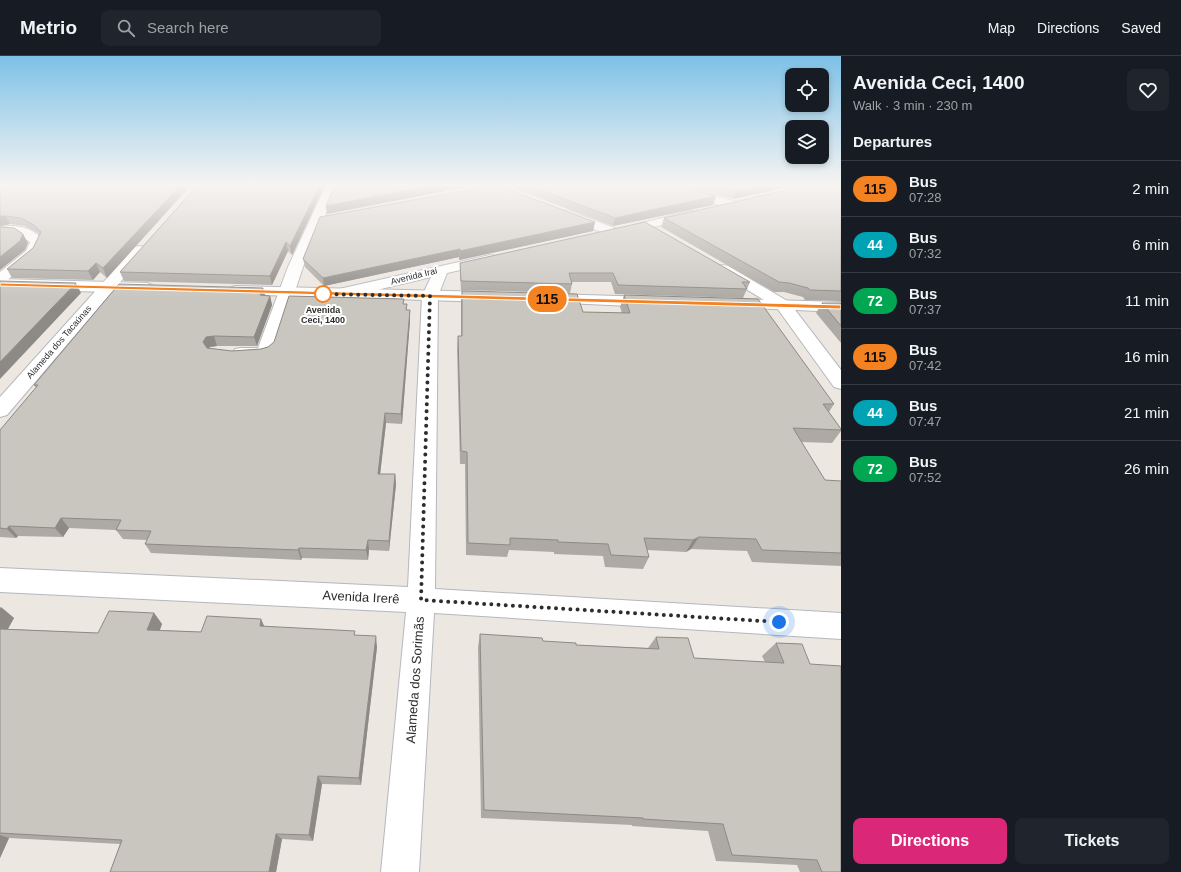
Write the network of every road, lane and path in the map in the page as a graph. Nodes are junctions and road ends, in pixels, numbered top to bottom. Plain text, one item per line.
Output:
1 (314, 223) edge
2 (589, 223) edge
3 (659, 223) edge
4 (647, 226) junction
5 (0, 231) edge
6 (614, 233) junction
7 (661, 234) edge
8 (152, 237) edge
9 (591, 238) edge
10 (501, 256) edge
11 (708, 261) edge
12 (442, 269) junction
13 (0, 279) edge
14 (0, 284) edge
15 (108, 287) junction
16 (162, 289) edge
17 (223, 291) edge
18 (284, 293) junction
19 (339, 294) junction
20 (430, 296) junction
21 (508, 298) edge
22 (532, 298) edge
23 (666, 302) edge
24 (721, 303) edge
25 (784, 305) junction
26 (841, 307) edge
27 (224, 352) edge
28 (841, 383) edge
29 (0, 410) edge
30 (0, 580) edge
31 (421, 600) junction
32 (841, 626) edge
33 (400, 872) edge

1 - 18 street
2 - 6 street
3 - 4 street
4 - 6 street
4 - 7 street
5 - 13 street
6 - 9 street
8 - 15 street, Alameda dos Tacaúnas
10 - 12 street, Avenida Iraí
11 - 25 street
12 - 19 street, Avenida Iraí
12 - 20 street, Avenida Iraí
14 - 15 street
15 - 16 street
15 - 29 street, Alameda dos Tacaúnas
17 - 18 street
18 - 19 street
18 - 27 street
19 - 20 street
20 - 21 street
20 - 31 street, Alameda dos Sorimãs
22 - 23 street
24 - 25 street
25 - 26 street
25 - 28 street
30 - 31 street, Avenida Irerê
31 - 32 street, Avenida Irerê
31 - 33 street, Alameda dos Sorimãs

